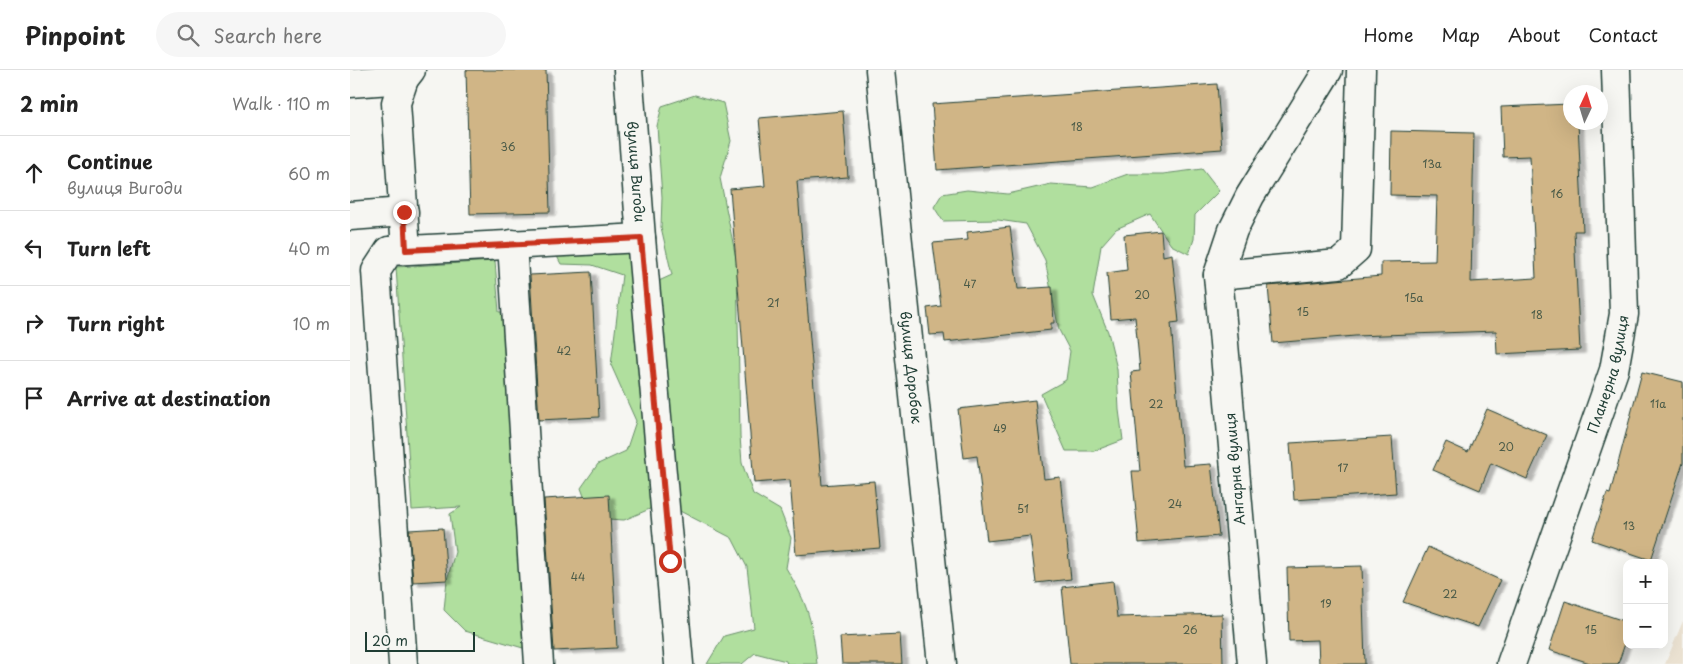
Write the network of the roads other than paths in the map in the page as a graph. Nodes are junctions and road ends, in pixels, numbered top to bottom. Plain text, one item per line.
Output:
1 (628, 70) edge
2 (880, 70) edge
3 (1328, 70) edge
4 (1361, 70) edge
5 (1616, 70) edge
6 (408, 75) edge
7 (350, 83) edge
8 (404, 212) junction
9 (350, 216) edge
10 (641, 238) junction
11 (512, 244) junction
12 (406, 250) junction
13 (1218, 275) junction
14 (403, 664) edge
15 (539, 664) edge
16 (680, 664) edge
17 (942, 664) edge
18 (1252, 664) edge
19 (1511, 664) edge

1 - 10 street, вулиця Вигоди
2 - 17 street, вулиця Доробок
3 - 13 street, Ангарна вулиця
4 - 13 street
5 - 19 street, Планерна вулиця
6 - 7 street
6 - 8 street
8 - 9 street
8 - 12 street
10 - 11 street
10 - 16 street, вулиця Вигоди
11 - 12 street
11 - 15 street
12 - 14 street
13 - 18 street, Ангарна вулиця

